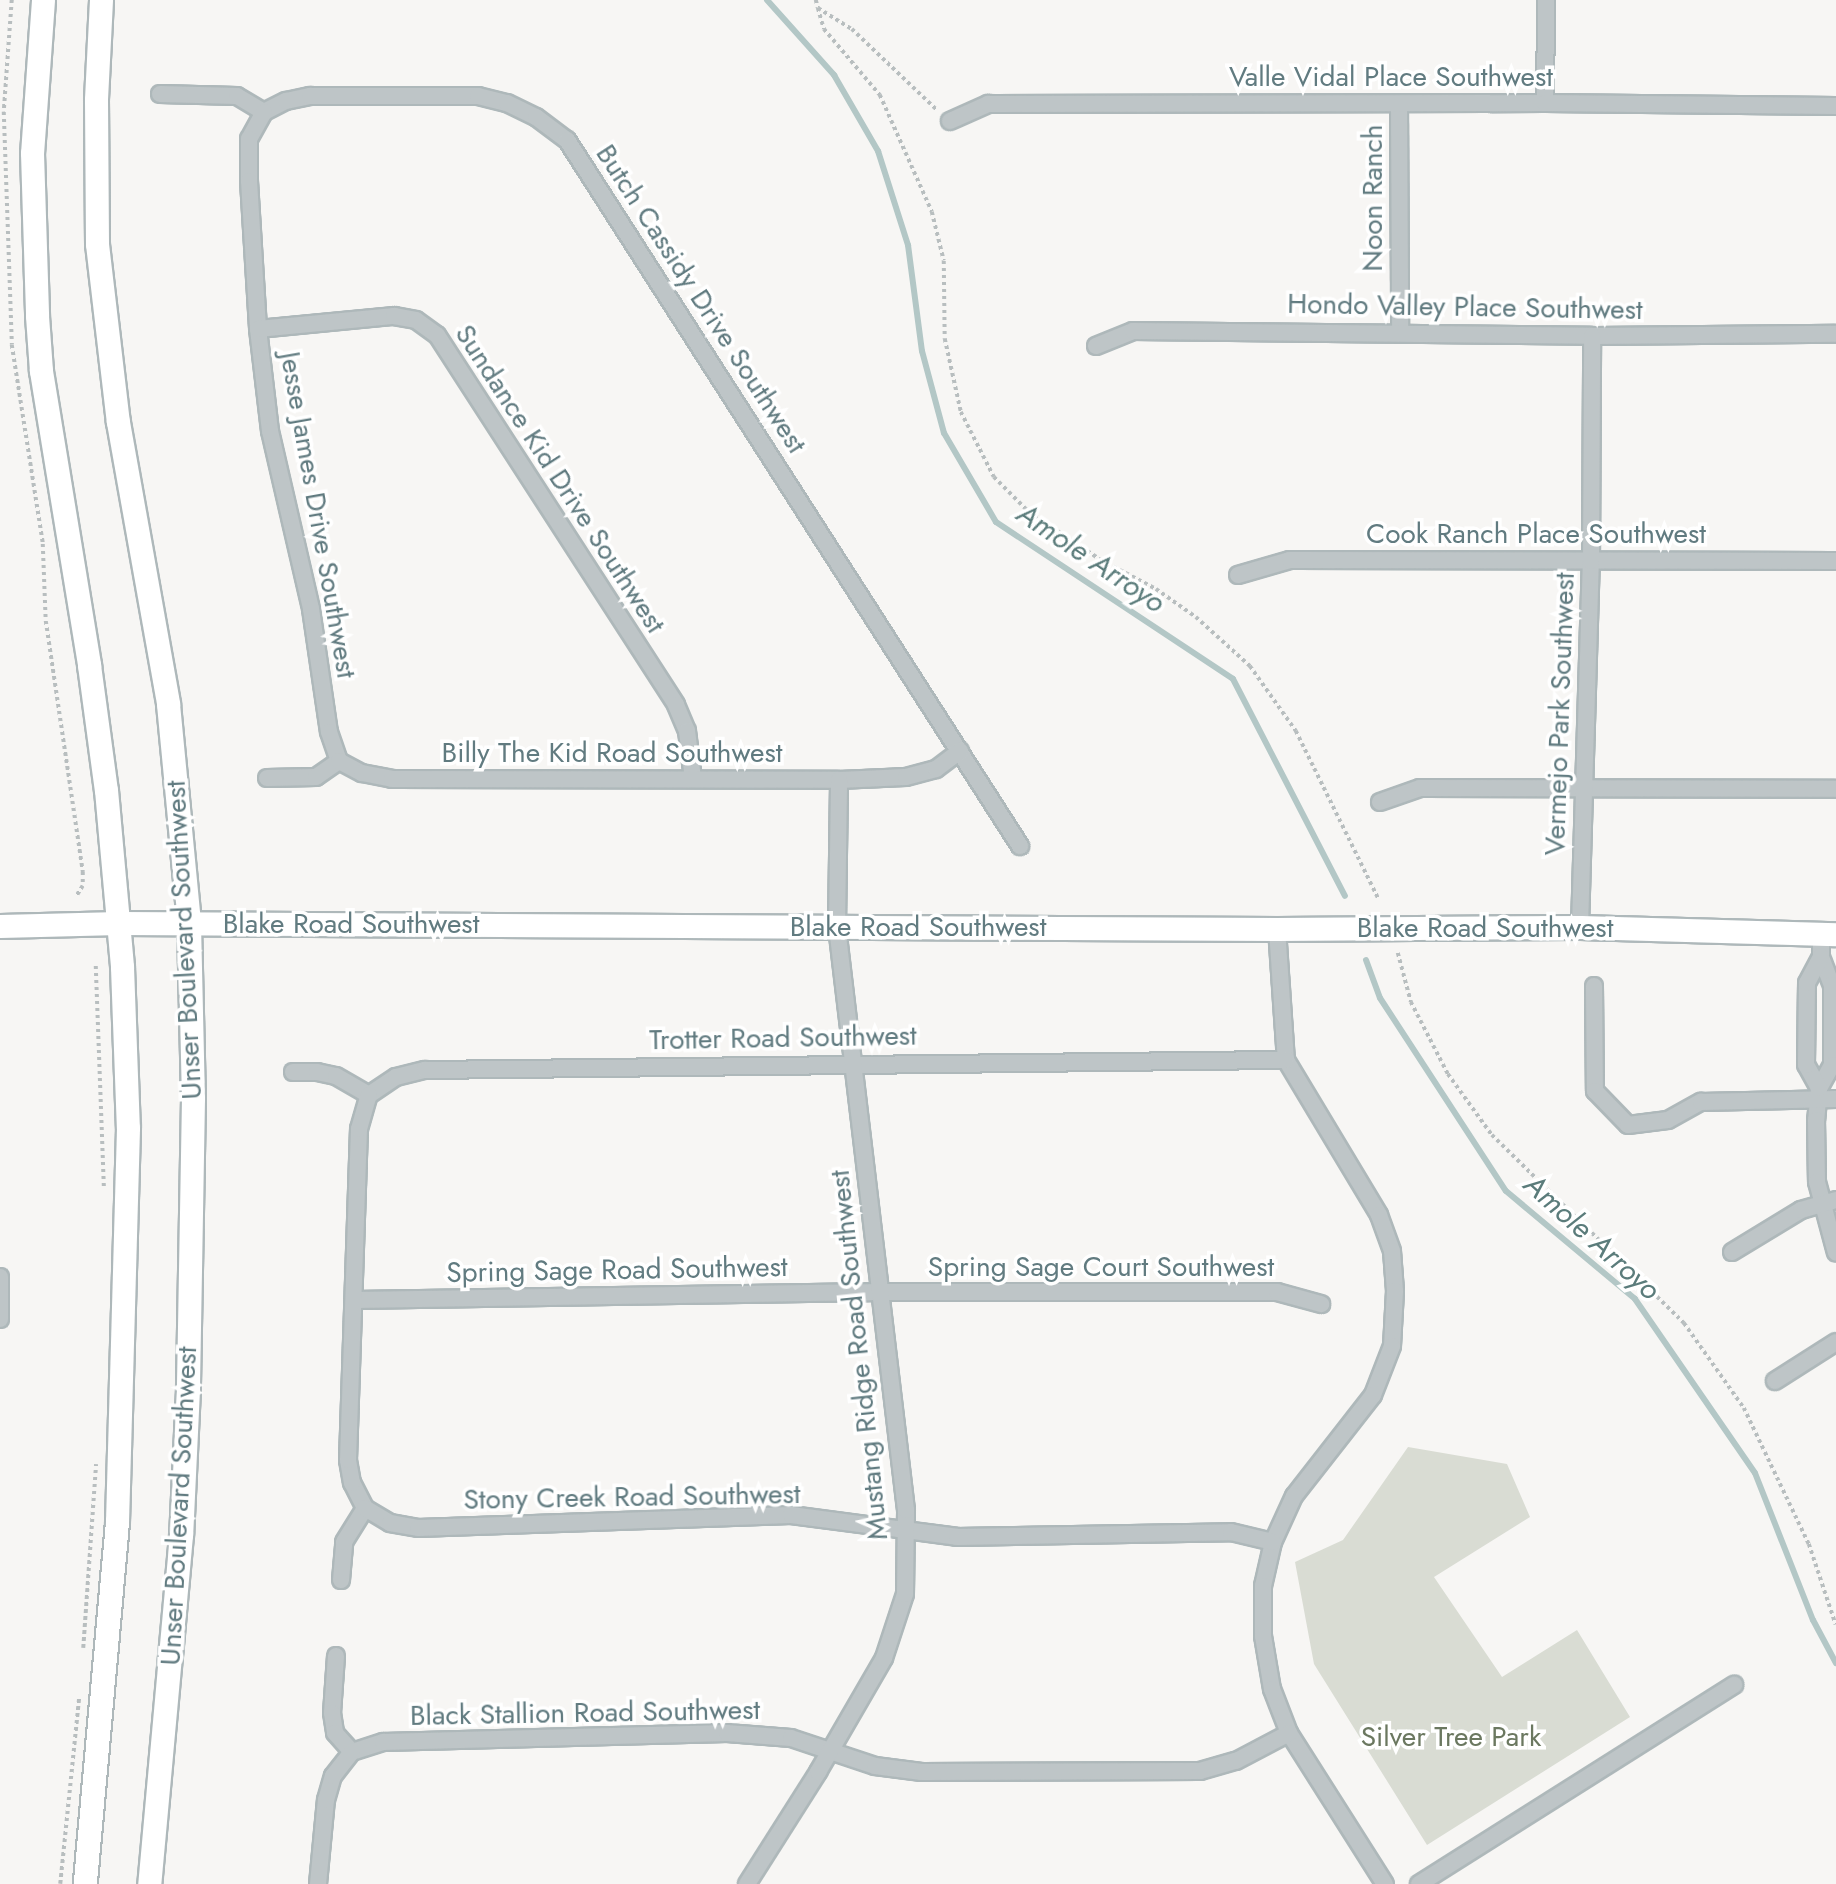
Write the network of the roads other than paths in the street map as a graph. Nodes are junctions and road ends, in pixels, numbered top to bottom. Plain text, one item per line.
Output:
1 (43, 0) edge
2 (101, 0) edge
3 (1546, 0) edge
4 (160, 94) dead end
5 (1545, 103) junction
6 (1399, 105) junction
7 (1836, 106) edge
8 (264, 112) junction
9 (950, 121) road end
10 (258, 329) junction
11 (1400, 333) junction
12 (1836, 334) edge
13 (1591, 336) junction
14 (1096, 346) dead end
15 (1591, 561) junction
16 (1836, 561) edge
17 (1238, 575) dead end
18 (960, 751) junction
19 (339, 761) junction
20 (267, 778) dead end
21 (693, 779) junction
22 (839, 780) junction
23 (1584, 789) junction
24 (1836, 789) edge
25 (1380, 802) dead end
26 (1020, 846) dead end
27 (119, 923) junction
28 (188, 924) junction
29 (0, 926) edge
30 (837, 927) junction
31 (1580, 927) junction
32 (1277, 929) junction
33 (1826, 942) edge
34 (1594, 986) dead end
35 (1807, 1029) junction
36 (1832, 1029) junction
37 (1286, 1060) junction
38 (853, 1063) junction
39 (293, 1073) dead end
40 (1819, 1093) junction
41 (369, 1096) junction
42 (1836, 1099) edge
43 (1829, 1202) edge
44 (1732, 1252) dead end
45 (1836, 1253) edge
46 (0, 1277) edge
47 (880, 1292) junction
48 (354, 1300) junction
49 (1321, 1304) dead end
50 (0, 1318) edge
51 (1836, 1342) edge
52 (1775, 1381) dead end
53 (365, 1508) junction
54 (907, 1531) junction
55 (1273, 1542) junction
56 (341, 1580) dead end
57 (336, 1656) dead end
58 (1734, 1685) dead end
59 (1289, 1733) junction
60 (831, 1751) junction
61 (352, 1752) junction
62 (85, 1884) edge
63 (149, 1884) edge
64 (318, 1884) edge
65 (747, 1884) edge
66 (1385, 1884) edge
67 (1419, 1884) edge

1 - 27 main road
2 - 28 main road, Unser Boulevard Southwest
3 - 5 street
4 - 8 street
5 - 6 street, Valle Vidal Place Southwest
5 - 7 street, Valle Vidal Place Southwest
6 - 9 street, Valle Vidal Place Southwest
6 - 11 street, Noon Ranch
8 - 10 street, Jesse James Drive Southwest
8 - 18 street, Butch Cassidy Drive Southwest
10 - 19 street, Jesse James Drive Southwest
10 - 21 street, Sundance Kid Drive Southwest
11 - 13 street, Hondo Valley Place Southwest
11 - 14 street, Hondo Valley Place Southwest
12 - 13 street, Hondo Valley Place Southwest
13 - 15 street, Vermejo Park Southwest
15 - 16 street, Cook Ranch Place Southwest
15 - 17 street, Cook Ranch Place Southwest
15 - 23 street, Vermejo Park Southwest
18 - 22 street, Billy The Kid Road Southwest
18 - 26 street, Butch Cassidy Drive Southwest
19 - 20 street
19 - 21 street, Billy The Kid Road Southwest
21 - 22 street, Billy The Kid Road Southwest
22 - 30 street, Mustang Ridge Road Southwest
23 - 24 street
23 - 25 street
23 - 31 street, Vermejo Park Southwest
27 - 28 main road, Blake Road Southwest
27 - 29 main road, Blake Road Southwest
27 - 62 main road
28 - 30 main road, Blake Road Southwest
28 - 63 main road, Unser Boulevard Southwest
30 - 32 main road, Blake Road Southwest
30 - 38 street, Mustang Ridge Road Southwest
31 - 32 main road, Blake Road Southwest
31 - 33 main road, Blake Road Southwest
32 - 37 street
33 - 35 street
33 - 36 street
34 - 40 street
35 - 36 street
35 - 40 street
36 - 40 street
37 - 38 street, Trotter Road Southwest
37 - 55 street
38 - 41 street, Trotter Road Southwest
38 - 47 street, Mustang Ridge Road Southwest
39 - 41 street
40 - 42 street
40 - 43 street
41 - 48 street
43 - 44 street
43 - 45 street
46 - 50 street
47 - 48 street, Spring Sage Road Southwest
47 - 49 street, Spring Sage Court Southwest
47 - 54 street, Mustang Ridge Road Southwest
48 - 53 street
51 - 52 street
53 - 54 street, Stony Creek Road Southwest
53 - 56 street
54 - 55 street, Stony Creek Road Southwest
54 - 60 street, Mustang Ridge Road Southwest
55 - 59 street
57 - 61 street
58 - 67 street
59 - 60 street, Black Stallion Road Southwest
59 - 66 street
60 - 61 street, Black Stallion Road Southwest
60 - 65 street, Mustang Ridge Road Southwest
61 - 64 street

